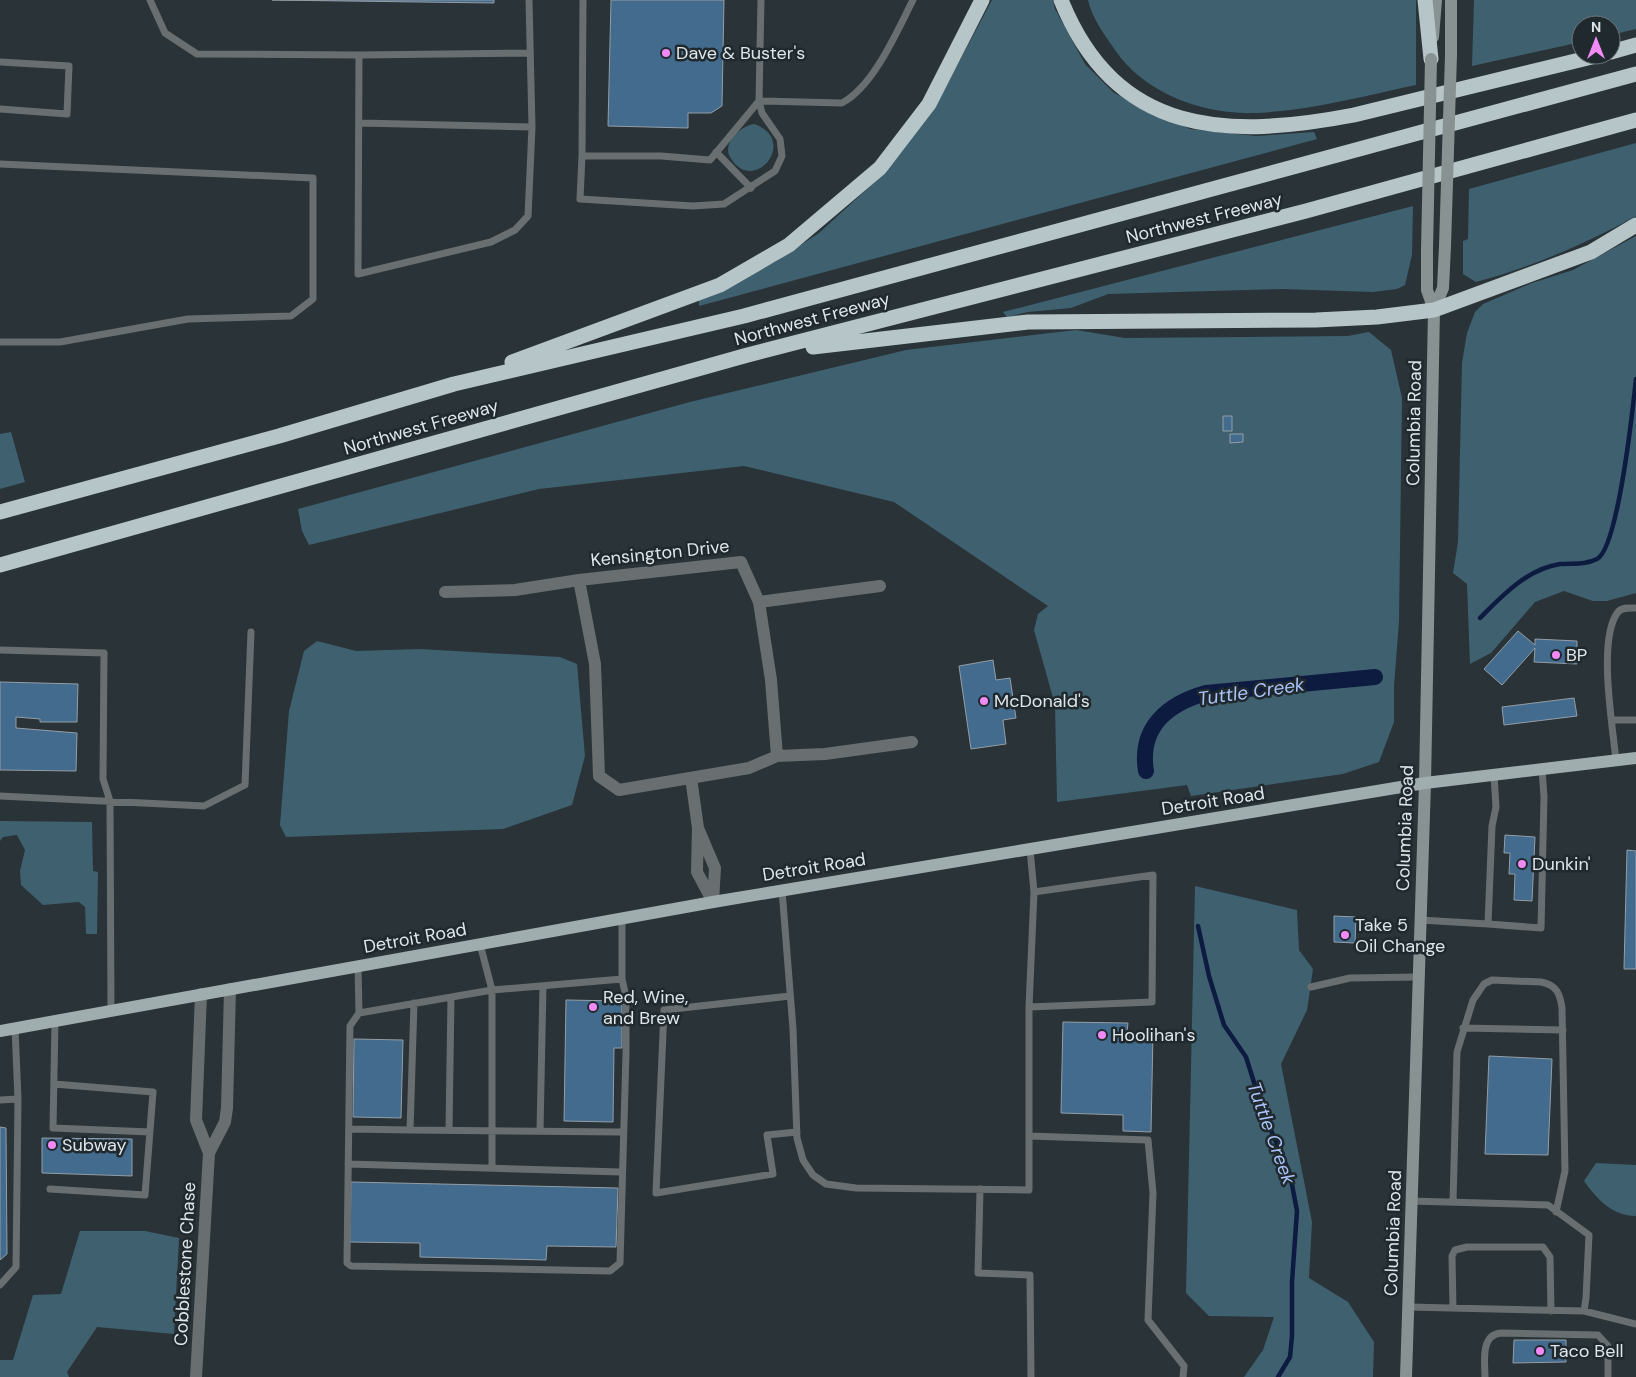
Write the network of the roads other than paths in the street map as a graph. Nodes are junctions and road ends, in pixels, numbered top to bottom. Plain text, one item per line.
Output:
1 (150, 0) edge
2 (529, 0) edge
3 (583, 0) edge
4 (761, 0) edge
5 (913, 0) edge
6 (982, 0) edge
7 (1061, 0) edge
8 (1425, 0) edge
9 (1436, 0) edge
10 (1451, 0) edge
11 (1636, 45) edge
12 (1621, 49) edge
13 (530, 53) junction
14 (360, 55) junction
15 (1432, 59) junction
16 (0, 62) edge
17 (1571, 62) edge
18 (1636, 74) edge
19 (759, 101) junction
20 (0, 109) edge
21 (1636, 120) edge
22 (360, 123) junction
23 (532, 127) junction
24 (716, 152) junction
25 (582, 156) junction
26 (0, 164) edge
27 (751, 188) junction
28 (1636, 225) edge
29 (1434, 310) junction
30 (0, 342) edge
31 (744, 356) junction
32 (454, 384) junction
33 (0, 512) edge
34 (0, 565) edge
35 (579, 580) junction
36 (880, 586) dead end
37 (445, 592) dead end
38 (759, 602) junction
39 (1636, 608) edge
40 (251, 632) dead end
41 (0, 650) edge
42 (1612, 720) junction
43 (1636, 720) edge
44 (912, 742) dead end
45 (777, 756) junction
46 (1636, 758) edge
47 (1616, 761) junction
48 (1542, 769) junction
49 (1494, 775) junction
50 (691, 778) junction
51 (1425, 783) junction
52 (0, 796) edge
53 (110, 801) junction
54 (698, 828) junction
55 (1030, 849) junction
56 (782, 890) junction
57 (1034, 892) junction
58 (713, 902) junction
59 (622, 918) junction
60 (1420, 920) junction
61 (1488, 924) junction
62 (480, 944) junction
63 (358, 966) junction
64 (1418, 977) junction
65 (622, 979) junction
66 (543, 986) junction
67 (1311, 987) dead end
68 (230, 989) junction
69 (492, 990) junction
70 (201, 994) junction
71 (790, 996) junction
72 (451, 997) junction
73 (414, 1003) junction
74 (1029, 1007) junction
75 (111, 1011) junction
76 (359, 1013) junction
77 (55, 1021) junction
78 (15, 1028) junction
79 (1463, 1028) junction
80 (1563, 1030) junction
81 (0, 1031) edge
82 (54, 1084) junction
83 (18, 1099) junction
84 (0, 1100) edge
85 (349, 1129) junction
86 (410, 1130) junction
87 (449, 1130) junction
88 (494, 1130) junction
89 (540, 1131) junction
90 (150, 1132) junction
91 (622, 1132) junction
92 (797, 1132) junction
93 (1029, 1136) junction
94 (209, 1153) junction
95 (348, 1164) junction
96 (492, 1168) junction
97 (621, 1172) junction
98 (50, 1189) dead end
99 (980, 1189) junction
100 (1411, 1201) junction
101 (1453, 1202) junction
102 (1556, 1212) junction
103 (0, 1285) edge
104 (1408, 1306) junction
105 (1452, 1308) junction
106 (1551, 1311) junction
107 (1584, 1311) junction
108 (1636, 1324) edge
109 (196, 1377) edge
110 (1031, 1377) edge
111 (1183, 1377) edge
112 (1406, 1377) edge
113 (1485, 1377) edge
114 (1608, 1377) edge

1 - 14 lane
2 - 13 lane
3 - 25 lane
4 - 19 lane
5 - 19 lane
6 - 32 highway
7 - 17 highway
8 - 15 highway
9 - 15 main road, Columbia Road
10 - 29 main road, Columbia Road, bridge
11 - 12 highway
13 - 14 lane
13 - 23 lane
14 - 22 lane
15 - 29 main road, Columbia Road, bridge
16 - 20 lane
18 - 32 highway, Northwest Freeway
19 - 24 lane
19 - 27 lane
21 - 31 highway, Northwest Freeway
22 - 23 lane
22 - 23 lane
24 - 25 lane
24 - 27 lane
25 - 27 lane
26 - 30 lane
28 - 29 highway
29 - 31 highway
29 - 51 main road, Columbia Road
31 - 34 highway, Northwest Freeway
32 - 33 highway, Northwest Freeway
35 - 37 street, Kensington Drive
35 - 38 street, Kensington Drive
35 - 50 street
36 - 38 street
38 - 45 street, Kensington Drive
39 - 42 lane
40 - 53 lane
41 - 53 lane
42 - 43 lane
42 - 47 lane
44 - 45 street
45 - 50 street
46 - 47 main road, Detroit Road
47 - 48 main road, Detroit Road
48 - 49 main road, Detroit Road
48 - 61 lane
49 - 51 main road, Detroit Road
49 - 61 lane
50 - 54 street
51 - 55 main road, Detroit Road
51 - 60 main road, Columbia Road
52 - 53 lane
53 - 75 lane
54 - 58 street
54 - 58 street
55 - 56 main road, Detroit Road
55 - 57 lane
56 - 58 main road, Detroit Road
56 - 71 lane
57 - 74 lane
57 - 74 lane
58 - 59 main road, Detroit Road
59 - 62 main road, Detroit Road
59 - 65 lane
60 - 61 lane
60 - 64 main road, Columbia Road
62 - 63 main road, Detroit Road
62 - 69 lane
63 - 68 main road, Detroit Road
63 - 76 lane
64 - 67 lane
64 - 100 main road, Columbia Road
65 - 66 lane
65 - 91 lane
66 - 69 lane
66 - 89 lane
68 - 70 main road, Detroit Road
68 - 94 street, Cobblestone Chase
69 - 72 lane
69 - 88 lane
70 - 75 main road, Detroit Road
70 - 94 street, Cobblestone Chase
71 - 92 lane
71 - 92 lane
72 - 73 lane
72 - 87 lane
73 - 76 lane
73 - 86 lane
74 - 93 lane
75 - 77 main road, Detroit Road
76 - 85 lane
77 - 78 main road, Detroit Road
77 - 82 lane
78 - 81 main road, Detroit Road
78 - 83 lane
79 - 80 lane
79 - 80 lane
79 - 101 lane
80 - 102 lane
82 - 90 lane
82 - 90 lane
83 - 84 lane
83 - 103 lane
85 - 86 lane
85 - 95 lane
86 - 87 lane
87 - 88 lane
88 - 89 lane
88 - 96 lane
89 - 91 lane
90 - 98 lane
91 - 97 lane
92 - 99 lane
93 - 99 lane
93 - 111 lane
94 - 109 street, Cobblestone Chase
95 - 96 lane
95 - 97 lane
96 - 97 lane
99 - 110 lane
100 - 101 lane
100 - 104 main road, Columbia Road
101 - 102 lane
102 - 107 lane
104 - 105 lane
104 - 112 main road, Columbia Road
105 - 106 lane
105 - 106 lane
106 - 107 lane
107 - 108 lane
113 - 114 lane

